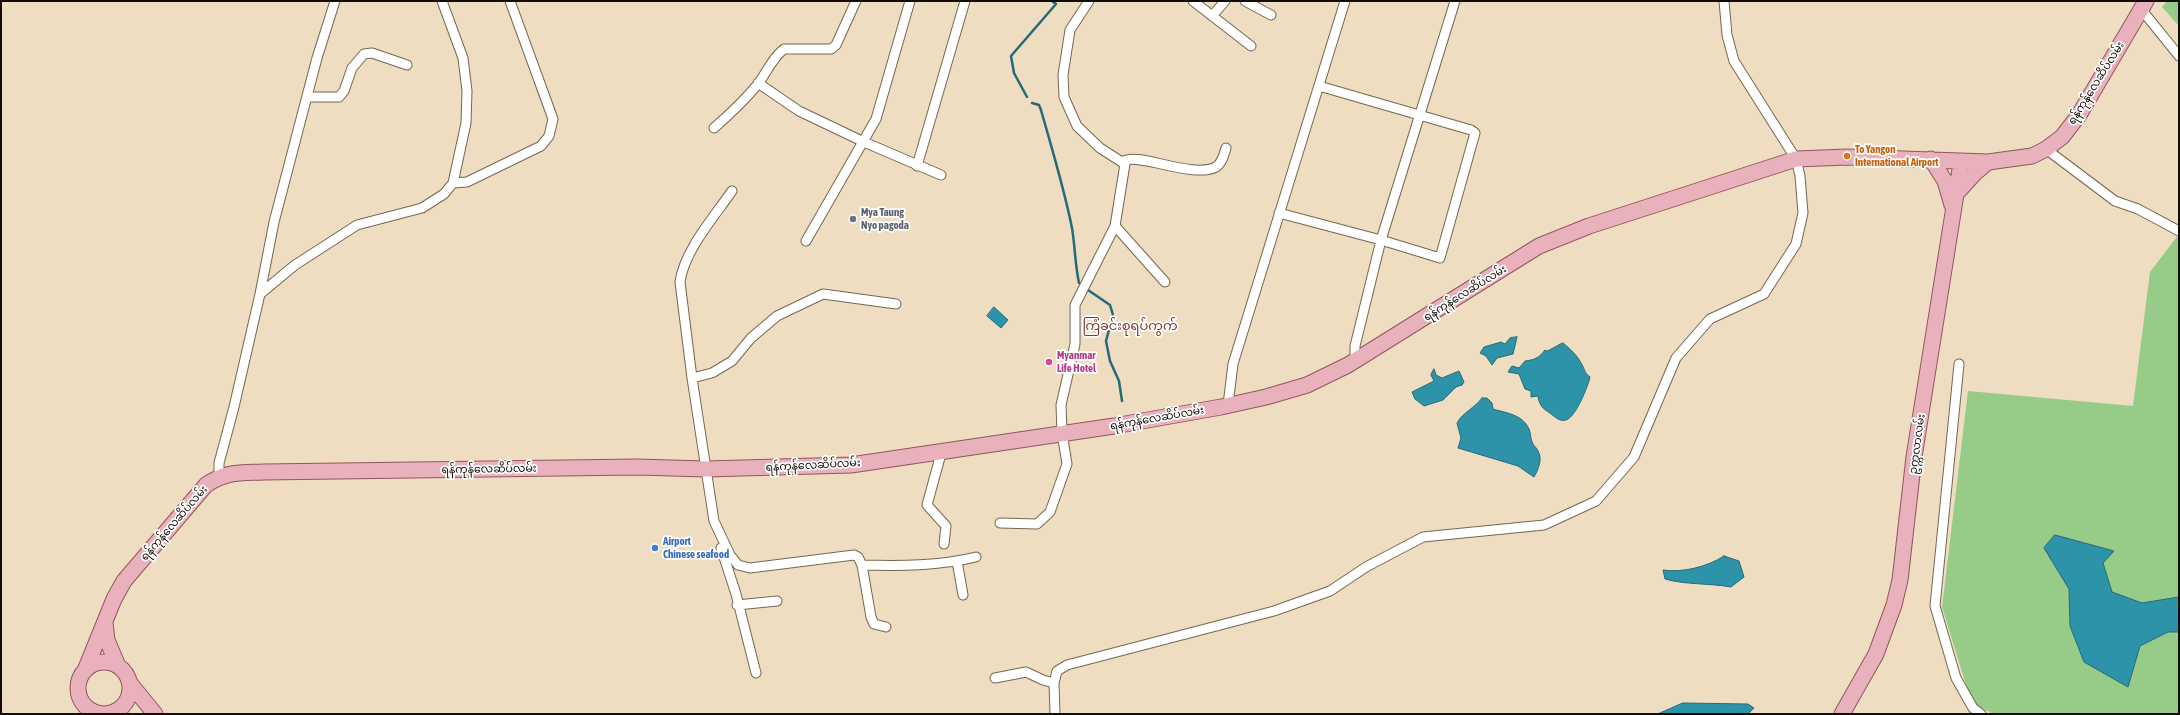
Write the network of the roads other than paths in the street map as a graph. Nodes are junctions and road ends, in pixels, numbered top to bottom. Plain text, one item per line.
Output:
1 (335, 1) edge
2 (442, 1) edge
3 (510, 1) edge
4 (856, 1) edge
5 (910, 1) edge
6 (965, 1) edge
7 (1089, 1) edge
8 (1193, 1) edge
9 (1225, 1) edge
10 (1245, 1) edge
11 (1345, 1) edge
12 (1455, 1) edge
13 (1724, 1) edge
14 (2143, 5) edge
15 (1271, 15) dead end
16 (1212, 16) junction
17 (1251, 46) dead end
18 (2179, 48) edge
19 (2179, 56) edge
20 (407, 65) dead end
21 (758, 83) junction
22 (1318, 86) junction
23 (307, 97) junction
24 (1420, 116) junction
25 (714, 128) dead end
26 (864, 142) junction
27 (1226, 148) dead end
28 (2046, 149) junction
29 (1796, 159) junction
30 (1931, 159) junction
31 (1124, 161) junction
32 (1988, 162) junction
33 (1961, 163) junction
34 (917, 166) junction
35 (941, 175) dead end
36 (453, 183) junction
37 (732, 190) dead end
38 (1954, 201) junction
39 (1279, 213) junction
40 (1115, 226) junction
41 (2179, 231) edge
42 (1381, 240) junction
43 (806, 241) dead end
44 (1165, 282) dead end
45 (260, 294) junction
46 (896, 304) dead end
47 (1355, 361) junction
48 (1959, 364) dead end
49 (692, 378) junction
50 (1228, 405) junction
51 (1062, 433) junction
52 (942, 450) junction
53 (706, 469) junction
54 (219, 476) junction
55 (1000, 524) dead end
56 (719, 533) junction
57 (944, 544) dead end
58 (976, 557) dead end
59 (957, 561) junction
60 (862, 565) junction
61 (963, 595) dead end
62 (777, 600) dead end
63 (738, 605) junction
64 (105, 620) junction
65 (886, 627) dead end
66 (118, 666) junction
67 (86, 668) junction
68 (756, 673) dead end
69 (995, 678) dead end
70 (129, 682) junction
71 (1054, 683) junction
72 (84, 711) edge
73 (155, 714) edge
74 (1054, 714) edge
75 (1842, 714) edge
76 (1981, 714) edge

1 - 23 street
2 - 36 street
3 - 36 street
4 - 21 street
5 - 26 street
6 - 34 street
7 - 31 street
8 - 16 street
9 - 16 street
10 - 15 street
11 - 22 street
12 - 24 street
13 - 29 street
14 - 18 street
14 - 19 street
14 - 28 main road, ရန်ကုန်လေဆိပ်လမ်း
16 - 17 street
20 - 23 street
21 - 25 street
21 - 26 street
22 - 24 street
22 - 39 street
23 - 45 street
24 - 42 street
24 - 42 street
26 - 34 street
26 - 43 street
27 - 31 street
28 - 32 main road, ရန်ကုန်လေဆိပ်လမ်း
28 - 41 street
29 - 30 main road, ရန်ကုန်လေဆိပ်လမ်း
29 - 47 main road, ရန်ကုန်လေဆိပ်လမ်း
29 - 71 street
30 - 33 main road, ရန်ကုန်လေဆိပ်လမ်း
30 - 38 main road
31 - 40 street
32 - 33 main road, ရန်ကုန်လေဆိပ်လမ်း
32 - 38 main road
33 - 38 main road, ဥက္ကလာလမ်း
34 - 35 street
36 - 45 street
37 - 49 street
38 - 75 main road, ဥက္ကလာလမ်း
39 - 42 street
39 - 50 street
40 - 44 street
40 - 51 street
42 - 47 street
45 - 54 street
46 - 49 street
47 - 50 main road, ရန်ကုန်လေဆိပ်လမ်း
48 - 76 street
49 - 53 street
50 - 51 main road, ရန်ကုန်လေဆိပ်လမ်း
51 - 52 main road, ရန်ကုန်လေဆိပ်လမ်း
51 - 55 street
52 - 53 main road, ရန်ကုန်လေဆိပ်လမ်း
52 - 57 street
53 - 54 main road, ရန်ကုန်လေဆိပ်လမ်း
53 - 56 street
54 - 64 main road, ရန်ကုန်လေဆိပ်လမ်း
56 - 60 street
56 - 63 street
58 - 59 street
59 - 60 street
59 - 61 street
60 - 65 street
62 - 63 street
63 - 68 street
64 - 66 main road, ရန်ကုန်လေဆိပ်လမ်း
64 - 67 main road, ရန်ကုန်လေဆိပ်လမ်း
66 - 67 main road
66 - 70 main road
67 - 72 main road
69 - 71 street
70 - 72 main road
70 - 73 main road
71 - 74 street

